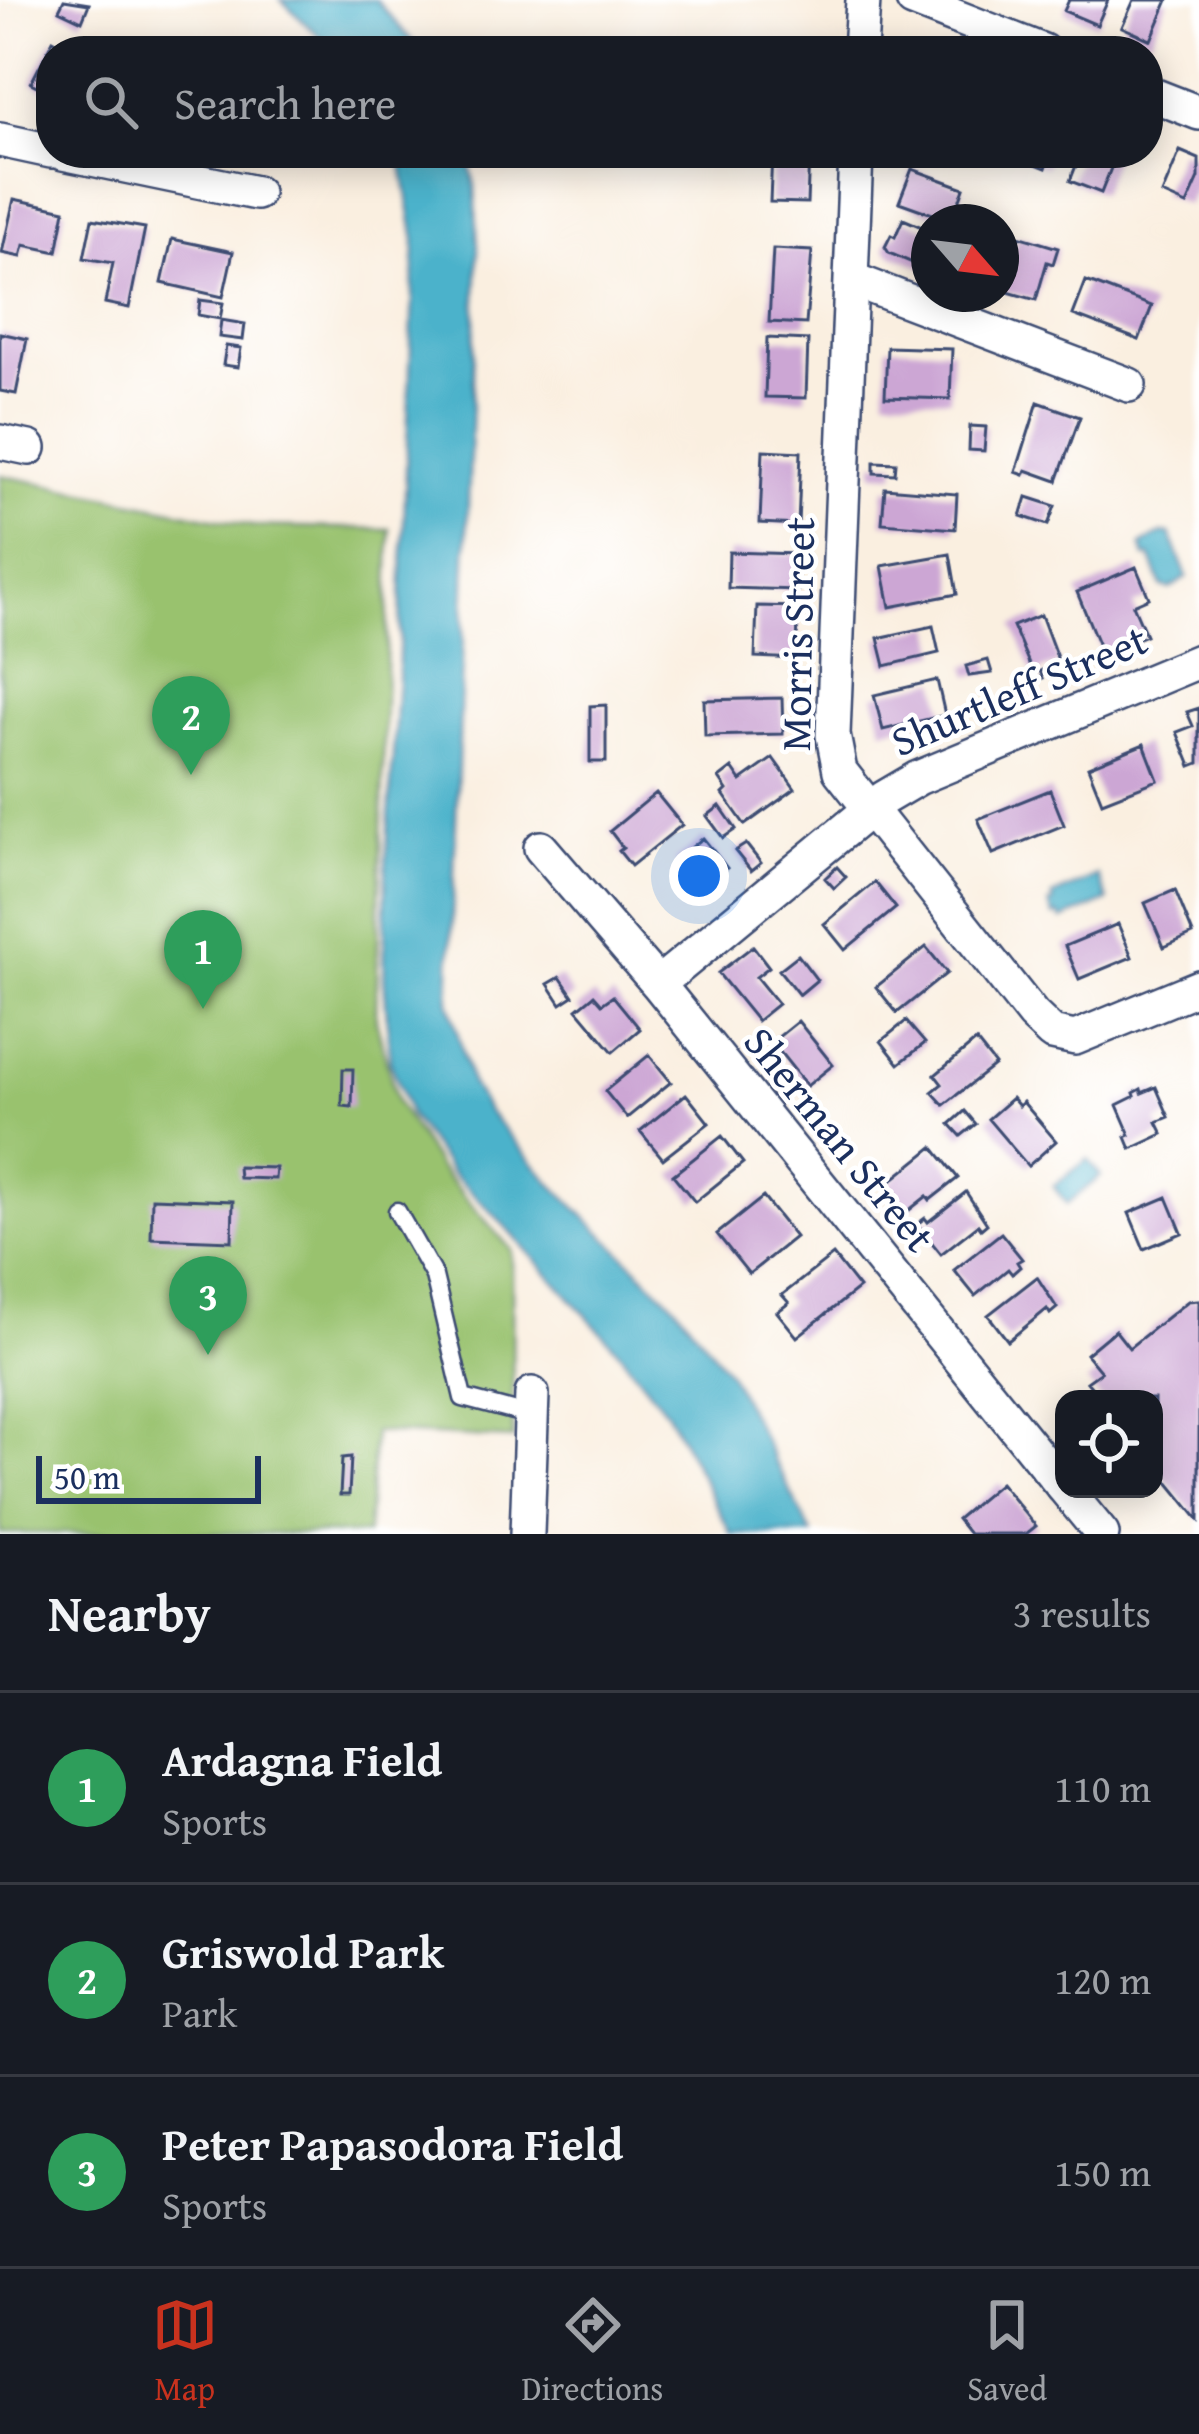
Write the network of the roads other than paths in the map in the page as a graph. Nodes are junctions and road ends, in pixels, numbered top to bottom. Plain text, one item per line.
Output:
1 (863, 0) edge
2 (914, 0) edge
3 (861, 36) edge
4 (1004, 36) edge
5 (1163, 99) edge
6 (1199, 113) edge
7 (0, 140) edge
8 (36, 148) edge
9 (134, 168) edge
10 (855, 168) edge
11 (256, 194) dead end
12 (851, 279) junction
13 (1129, 385) dead end
14 (1199, 661) edge
15 (868, 809) junction
16 (542, 848) dead end
17 (658, 984) junction
18 (1199, 987) edge
19 (397, 1211) dead end
20 (532, 1405) joint
21 (1055, 1478) edge
22 (1072, 1498) edge
23 (527, 1534) edge
24 (1102, 1534) edge

1 - 3 street
2 - 4 street
5 - 6 street
7 - 8 street
9 - 11 street
10 - 12 street, Morris Street
12 - 13 street
12 - 15 street, Morris Street
14 - 15 street, Shurtleff Street
15 - 17 street, Shurtleff Street
15 - 18 street, Morris Street
16 - 17 street, Sherman Street
17 - 21 street, Sherman Street
19 - 20 lane
20 - 23 street
22 - 24 street, Sherman Street

